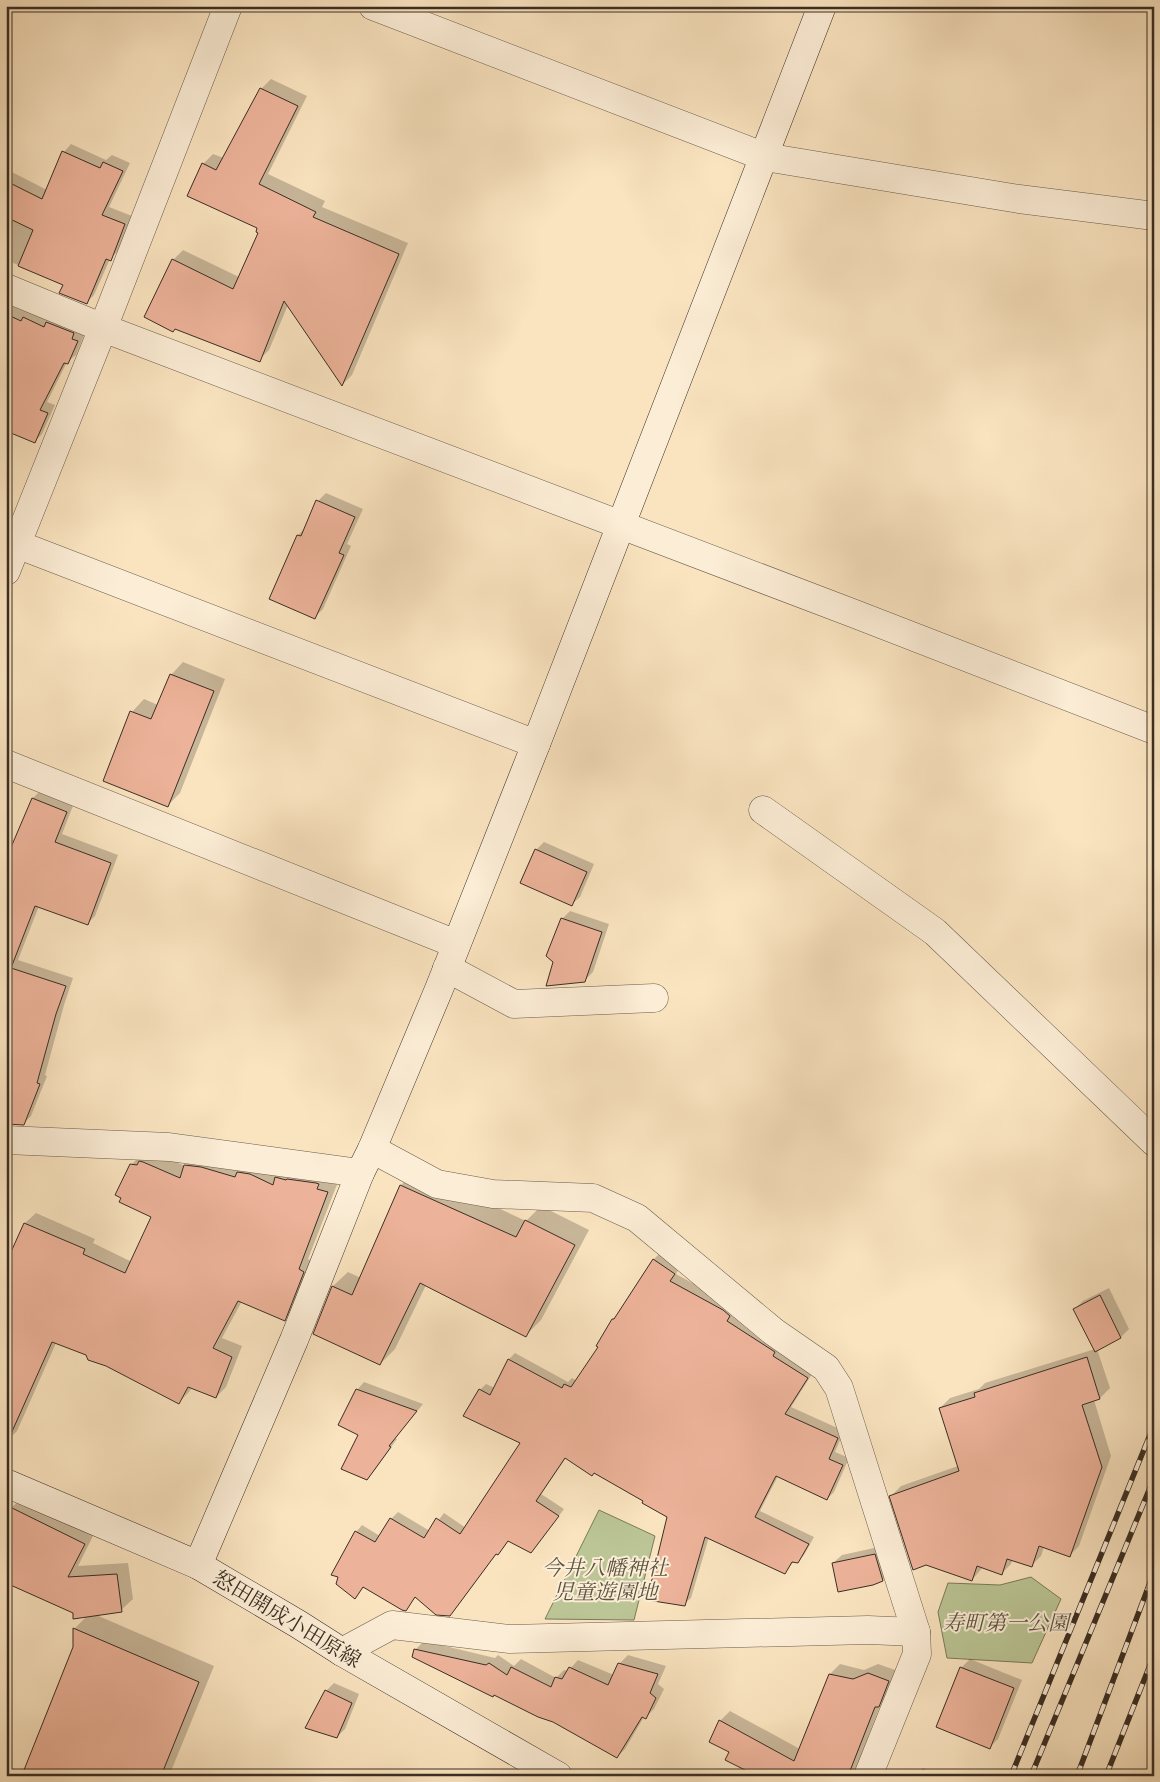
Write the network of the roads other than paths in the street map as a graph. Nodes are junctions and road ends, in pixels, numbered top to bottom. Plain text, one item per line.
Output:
1 (228, 6) edge
2 (373, 6) edge
3 (822, 6) edge
4 (765, 157) junction
5 (1154, 216) edge
6 (6, 288) edge
7 (103, 328) junction
8 (620, 524) junction
9 (11, 542) edge
10 (6, 571) edge
11 (1154, 730) edge
12 (536, 744) junction
13 (6, 764) edge
14 (763, 810) dead end
15 (451, 956) junction
16 (654, 998) dead end
17 (6, 1140) edge
18 (1154, 1142) edge
19 (372, 1149) junction
20 (360, 1173) junction
21 (6, 1483) edge
22 (198, 1565) junction
23 (916, 1632) junction
24 (342, 1652) junction
25 (558, 1776) edge
26 (868, 1776) edge

1 - 7 street
2 - 4 street
3 - 4 street
4 - 5 street
4 - 8 street
6 - 7 street
7 - 8 street
7 - 9 street
8 - 11 street
8 - 12 street
9 - 10 street
9 - 12 street
12 - 15 street
13 - 15 street
14 - 18 street
15 - 16 street
15 - 19 street
17 - 20 street
19 - 20 street
19 - 23 street
20 - 22 street
21 - 22 street, 怒田開成小田原線
22 - 24 street, 怒田開成小田原線
23 - 24 street
23 - 26 street
24 - 25 street, 怒田開成小田原線

